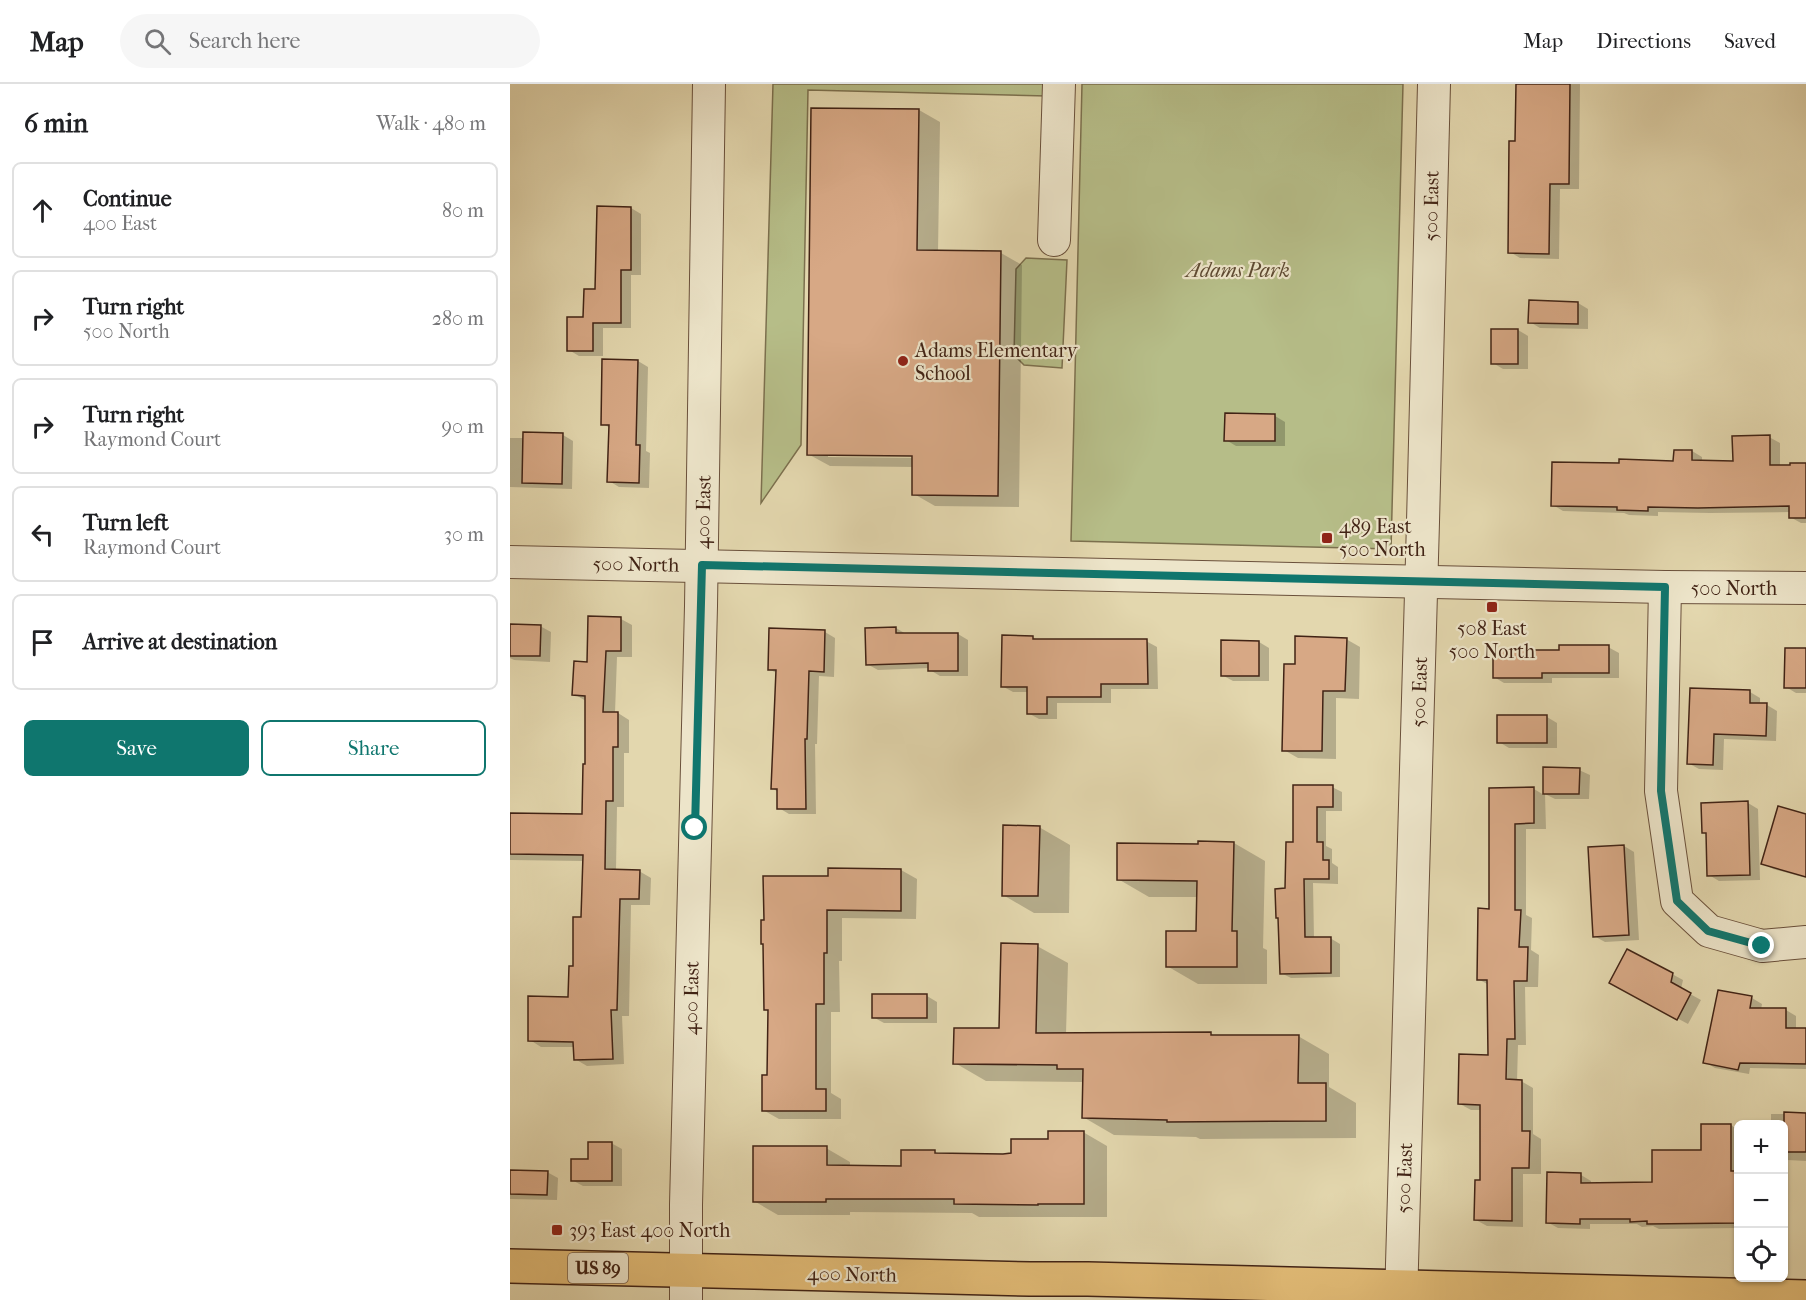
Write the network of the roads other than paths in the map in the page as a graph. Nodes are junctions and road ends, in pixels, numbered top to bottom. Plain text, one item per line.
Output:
1 (709, 84) edge
2 (1059, 84) edge
3 (1434, 84) edge
4 (1054, 240) dead end
5 (510, 562) edge
6 (702, 565) junction
7 (1422, 581) junction
8 (1665, 587) junction
9 (1806, 588) edge
10 (1806, 942) edge
11 (510, 1266) edge
12 (686, 1285) edge
13 (1401, 1294) edge
14 (1806, 1298) edge

1 - 6 street, 400 East
2 - 4 street
3 - 7 street, 500 East
5 - 6 street, 500 North
6 - 7 street, 500 North
6 - 12 street, 400 East
7 - 8 street, 500 North
7 - 13 street, 500 East
8 - 9 street, 500 North
8 - 10 street
11 - 12 main road, 400 North / US 89
12 - 13 main road, 400 North / US 89
13 - 14 main road, 400 North / US 89

